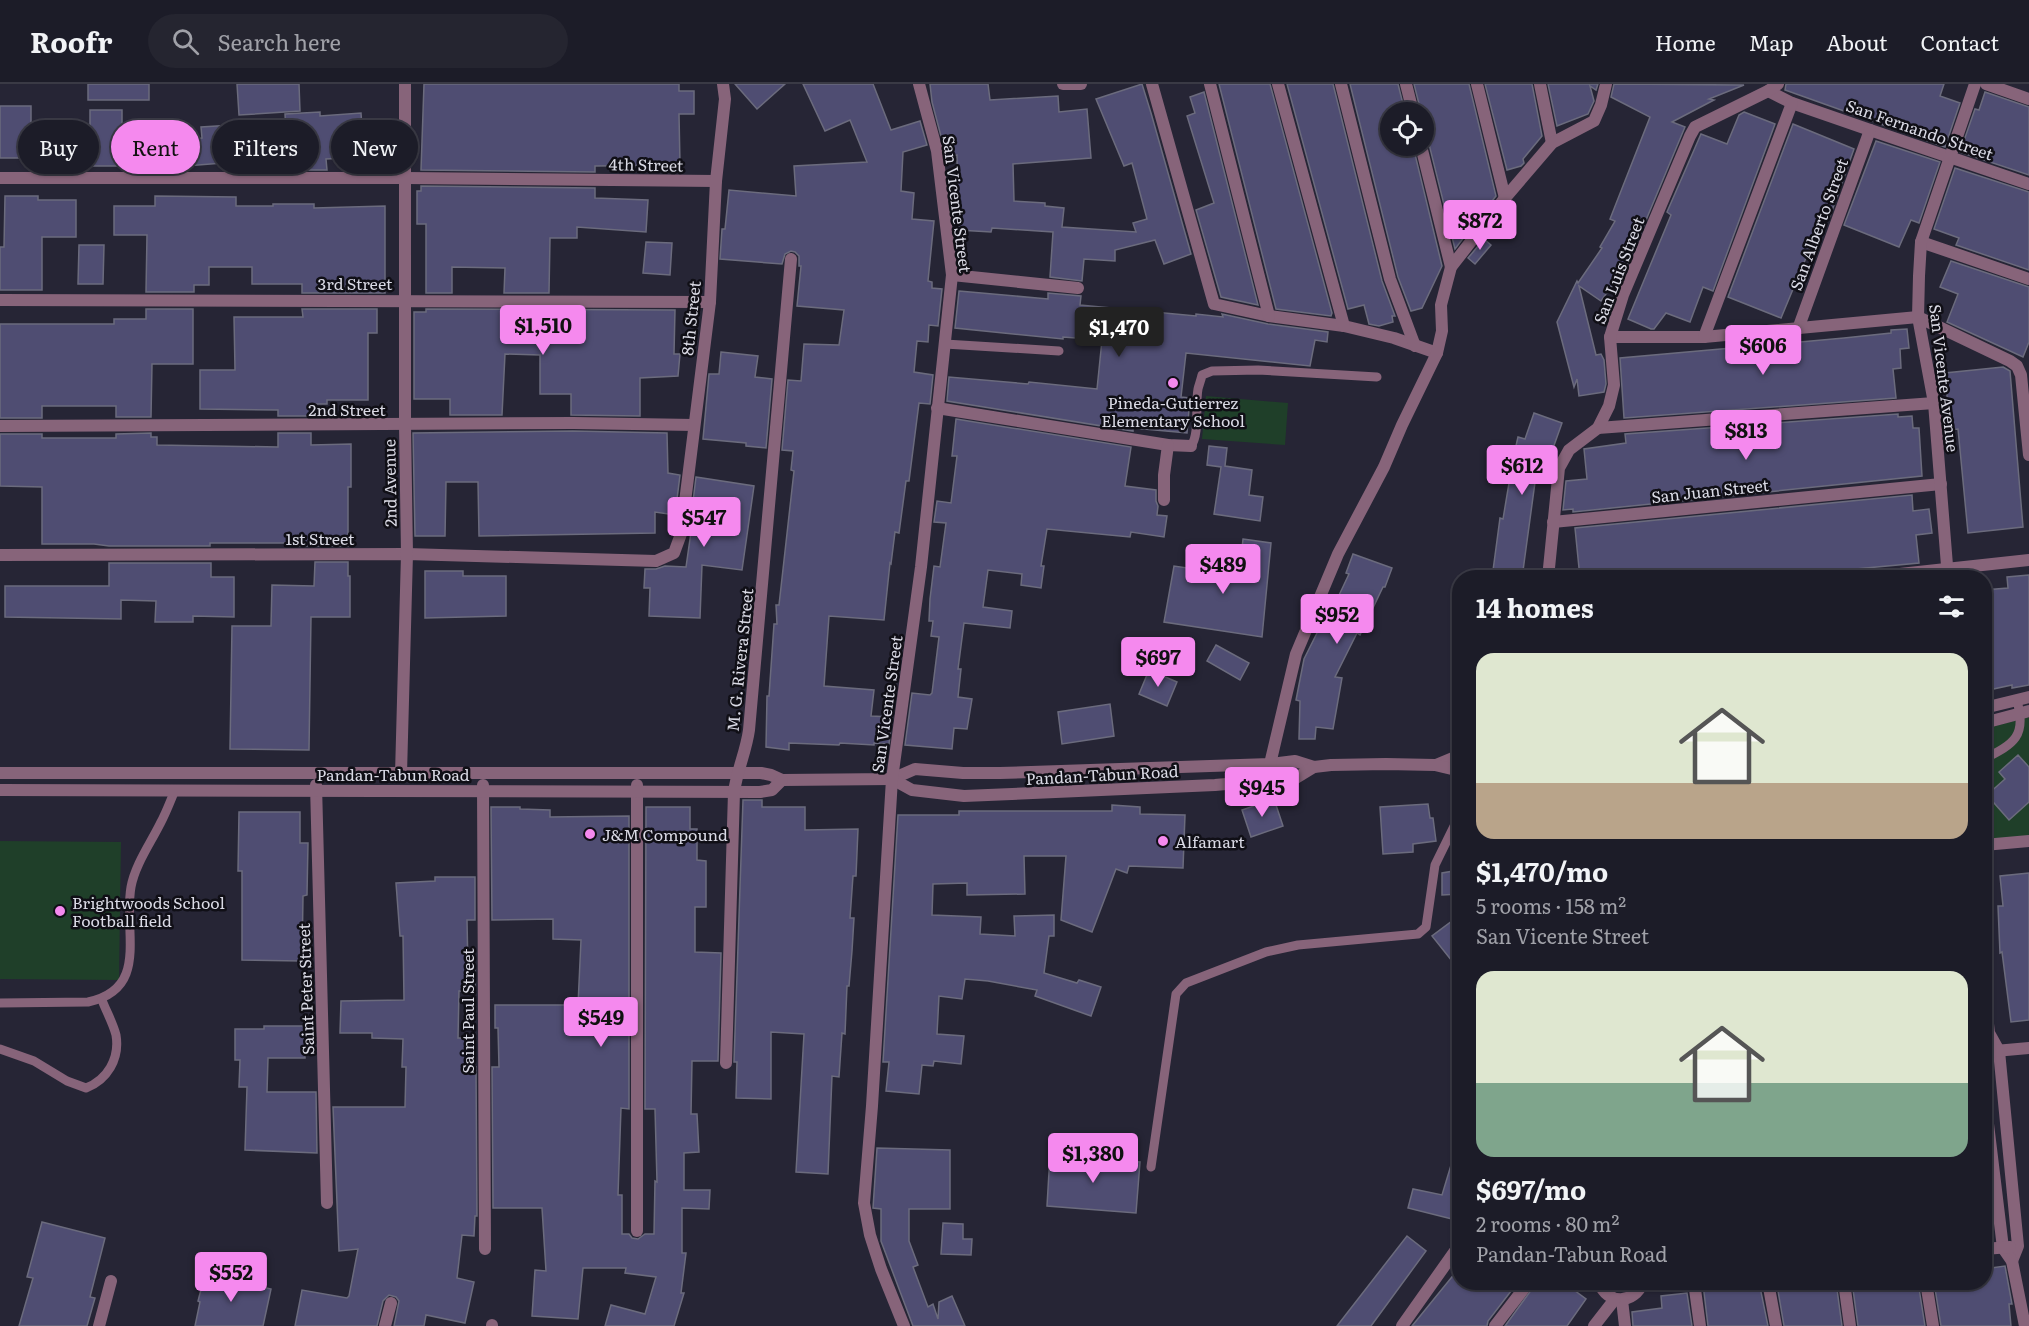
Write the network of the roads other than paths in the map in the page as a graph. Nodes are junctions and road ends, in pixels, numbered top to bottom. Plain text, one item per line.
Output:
1 (405, 84) edge
2 (723, 84) edge
3 (919, 84) edge
4 (1063, 84) edge
5 (1076, 84) edge
6 (1081, 84) edge
7 (1152, 84) edge
8 (1210, 84) edge
9 (1278, 84) edge
10 (1341, 84) edge
11 (1406, 84) edge
12 (1477, 84) edge
13 (1540, 84) edge
14 (1606, 84) edge
15 (1976, 84) edge
16 (1986, 84) edge
17 (1773, 88) edge
18 (2029, 99) edge
19 (1410, 102) edge
20 (1792, 103) junction
21 (1870, 130) junction
22 (1552, 143) junction
23 (1423, 156) edge
24 (1951, 156) junction
25 (0, 178) edge
26 (406, 178) junction
27 (716, 181) junction
28 (2029, 184) edge
29 (1505, 198) junction
30 (1921, 242) junction
31 (791, 260) dead end
32 (1451, 267) junction
33 (952, 274) junction
34 (2029, 279) edge
35 (1078, 288) dead end
36 (0, 300) edge
37 (405, 300) junction
38 (710, 302) junction
39 (1269, 316) junction
40 (1918, 317) junction
41 (1344, 326) junction
42 (1798, 329) junction
43 (1610, 337) junction
44 (1704, 337) junction
45 (945, 344) junction
46 (1415, 346) junction
47 (1059, 351) dead end
48 (1437, 353) junction
49 (1377, 377) dead end
50 (1934, 403) junction
51 (937, 408) junction
52 (405, 425) junction
53 (694, 425) junction
54 (0, 426) edge
55 (1598, 428) junction
56 (1168, 445) junction
57 (1191, 446) joint
58 (2029, 455) edge
59 (1941, 484) junction
60 (1164, 500) dead end
61 (1553, 522) junction
62 (674, 553) joint
63 (407, 554) junction
64 (0, 555) edge
65 (2029, 560) edge
66 (1549, 570) edge
67 (1948, 570) edge
68 (1967, 570) edge
69 (2023, 699) edge
70 (1992, 706) edge
71 (2025, 713) edge
72 (1992, 721) edge
73 (1992, 754) edge
74 (1452, 758) edge
75 (1270, 764) junction
76 (1213, 765) junction
77 (1435, 765) junction
78 (1314, 767) junction
79 (1133, 769) junction
80 (1452, 769) edge
81 (0, 773) edge
82 (637, 773) junction
83 (737, 773) junction
84 (963, 773) junction
85 (1000, 773) junction
86 (316, 774) junction
87 (401, 774) junction
88 (483, 774) junction
89 (892, 779) junction
90 (782, 780) junction
91 (1270, 781) junction
92 (1215, 785) junction
93 (0, 790) edge
94 (175, 790) junction
95 (1135, 790) junction
96 (316, 791) junction
97 (483, 791) junction
98 (636, 792) junction
99 (735, 792) junction
100 (1001, 795) junction
101 (964, 796) junction
102 (1452, 830) edge
103 (2029, 841) edge
104 (1992, 844) edge
105 (102, 1000) junction
106 (0, 1003) edge
107 (1992, 1043) edge
108 (2029, 1048) edge
109 (0, 1049) edge
110 (2000, 1051) junction
111 (1992, 1052) edge
112 (726, 1064) dead end
113 (1992, 1161) edge
114 (1151, 1167) dead end
115 (327, 1203) dead end
116 (637, 1231) dead end
117 (2018, 1246) junction
118 (2002, 1248) junction
119 (485, 1249) dead end
120 (1992, 1249) edge
121 (1452, 1255) edge
122 (2012, 1261) junction
123 (111, 1281) dead end
124 (1523, 1290) edge
125 (1602, 1290) edge
126 (1637, 1290) edge
127 (1695, 1290) edge
128 (1769, 1290) edge
129 (1845, 1290) edge
130 (1927, 1290) edge
131 (1619, 1300) junction
132 (391, 1303) dead end
133 (99, 1326) edge
134 (385, 1326) edge
135 (904, 1326) edge
136 (1402, 1326) edge
137 (1495, 1326) edge
138 (1594, 1326) edge
139 (1625, 1326) edge
140 (1700, 1326) edge
141 (1776, 1326) edge
142 (1850, 1326) edge
143 (1933, 1326) edge
144 (2025, 1326) edge

1 - 26 street, 2nd Avenue
2 - 27 street, 8th Street
3 - 33 street, San Vicente Street
4 - 5 street
5 - 6 street
7 - 39 street
8 - 39 street
9 - 41 street
10 - 46 street
11 - 19 street
12 - 29 street
13 - 22 street
14 - 22 street
15 - 24 street, San Vicente Avenue
16 - 18 street
17 - 20 street, San Fernando Street
17 - 43 street, San Luis Street
20 - 21 street, San Fernando Street
20 - 44 street
21 - 24 street, San Fernando Street
21 - 42 street, San Alberto Street
22 - 29 street
23 - 32 street
24 - 28 street, San Fernando Street
24 - 30 street, San Vicente Avenue
25 - 26 street, 4th Street
26 - 27 street, 4th Street
26 - 37 street, 2nd Avenue
27 - 38 street, 8th Street
29 - 32 street
30 - 34 street
30 - 40 street, San Vicente Avenue
31 - 83 street, M. G. Rivera Street
32 - 48 street
33 - 35 street
33 - 45 street, San Vicente Street
36 - 37 street, 3rd Street
37 - 38 street, 3rd Street
37 - 52 street, 2nd Avenue
38 - 53 street, 8th Street
39 - 41 street
40 - 42 street
40 - 50 street, San Vicente Avenue
40 - 58 street
41 - 46 street
42 - 44 street
43 - 44 street
43 - 55 street, San Luis Street
45 - 47 lane
45 - 51 street, San Vicente Street
46 - 48 street
48 - 75 street
49 - 57 lane
50 - 55 street
50 - 59 street, San Vicente Avenue
51 - 56 street
51 - 89 street, San Vicente Street
52 - 53 street, 2nd Street
52 - 54 street, 2nd Street
52 - 63 street, 2nd Avenue
53 - 62 street, 8th Street
55 - 61 street, San Luis Street
56 - 57 street
56 - 60 street
59 - 61 street, San Juan Street
59 - 67 street, San Vicente Avenue
61 - 66 street, San Luis Street
62 - 63 street, 1st Street
63 - 64 street, 1st Street
63 - 87 street, 2nd Avenue
65 - 68 street
69 - 70 street
69 - 71 lane
71 - 72 street
71 - 73 lane
74 - 77 street
75 - 76 street, Pandan-Tabun Road
75 - 78 street, Pandan-Tabun Road
75 - 91 street
76 - 79 street, Pandan-Tabun Road
76 - 92 street
77 - 78 street, Pandan-Tabun Road
77 - 80 street
78 - 91 street, Pandan-Tabun Road
79 - 85 street, Pandan-Tabun Road
79 - 95 street
81 - 86 street, Pandan-Tabun Road
82 - 83 street, Pandan-Tabun Road
82 - 88 street, Pandan-Tabun Road
82 - 98 street
83 - 90 street, Pandan-Tabun Road
83 - 99 street, M. G. Rivera Street
84 - 85 street, Pandan-Tabun Road
84 - 89 street, Pandan-Tabun Road
84 - 101 street
85 - 100 street
86 - 87 street, Pandan-Tabun Road
86 - 96 street, Saint Peter Street
87 - 88 street, Pandan-Tabun Road
88 - 97 street, Saint Paul Street
89 - 90 street, Pandan-Tabun Road
89 - 101 street, Pandan-Tabun Road
89 - 135 street, San Vicente Street
90 - 99 street, Pandan-Tabun Road
91 - 92 street, Pandan-Tabun Road
92 - 95 street, Pandan-Tabun Road
93 - 94 street, Pandan-Tabun Road
94 - 96 street, Pandan-Tabun Road
94 - 105 lane
95 - 100 street, Pandan-Tabun Road
96 - 97 street, Pandan-Tabun Road
96 - 115 street, Saint Peter Street
97 - 98 street, Pandan-Tabun Road
97 - 119 street, Saint Paul Street
98 - 99 street, Pandan-Tabun Road
98 - 116 street
99 - 112 street, M. G. Rivera Street
100 - 101 street, Pandan-Tabun Road
102 - 114 lane
103 - 104 street
105 - 106 lane
105 - 109 lane
107 - 110 street
108 - 110 street
110 - 111 street
110 - 117 street
113 - 118 street
117 - 118 street
117 - 122 street
118 - 120 street
118 - 122 street
121 - 136 street
122 - 144 street
123 - 133 street
124 - 137 street
125 - 131 street
126 - 131 street
127 - 140 street
128 - 141 street
129 - 142 street
130 - 143 street
131 - 138 street
131 - 139 street
132 - 134 street

